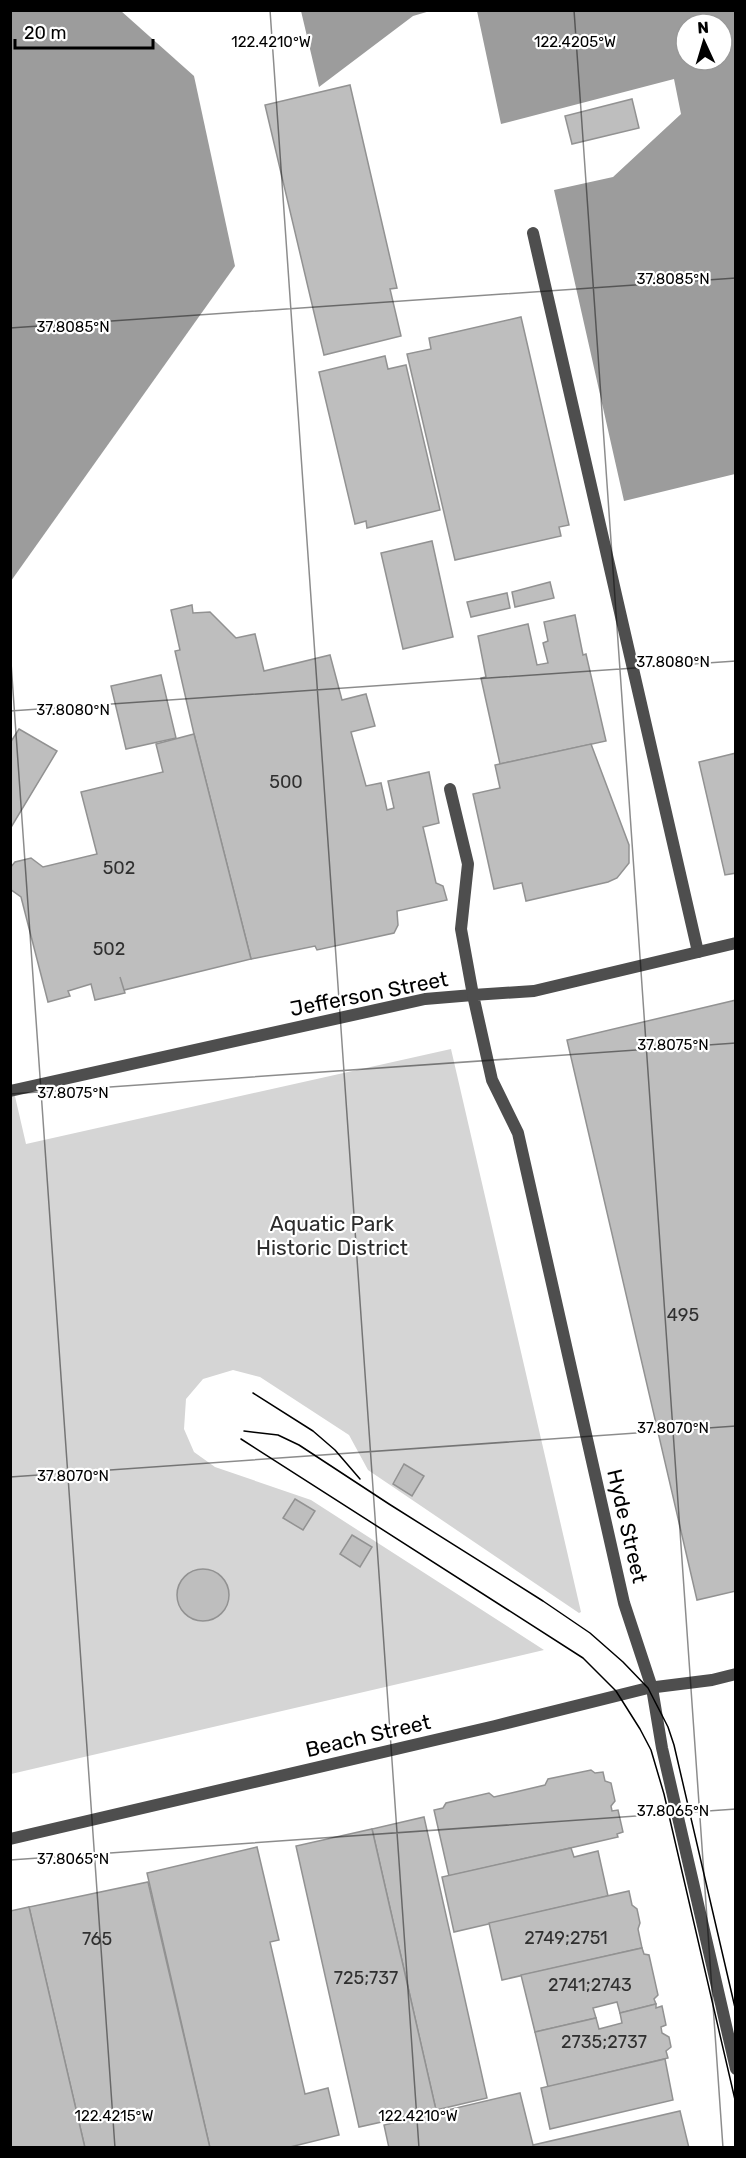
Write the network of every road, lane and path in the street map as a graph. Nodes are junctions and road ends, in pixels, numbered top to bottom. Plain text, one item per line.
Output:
1 (533, 233) dead end
2 (450, 789) dead end
3 (735, 943) edge
4 (698, 952) junction
5 (473, 995) junction
6 (10, 1090) edge
7 (735, 1674) edge
8 (652, 1688) junction
9 (10, 1839) edge
10 (735, 2069) edge

1 - 4 street
2 - 5 street, Hyde Street
3 - 4 street, Jefferson Street
4 - 5 street, Jefferson Street
5 - 6 street, Jefferson Street
5 - 8 street, Hyde Street
7 - 8 street, Beach Street
8 - 9 street, Beach Street
8 - 10 street, Hyde Street

